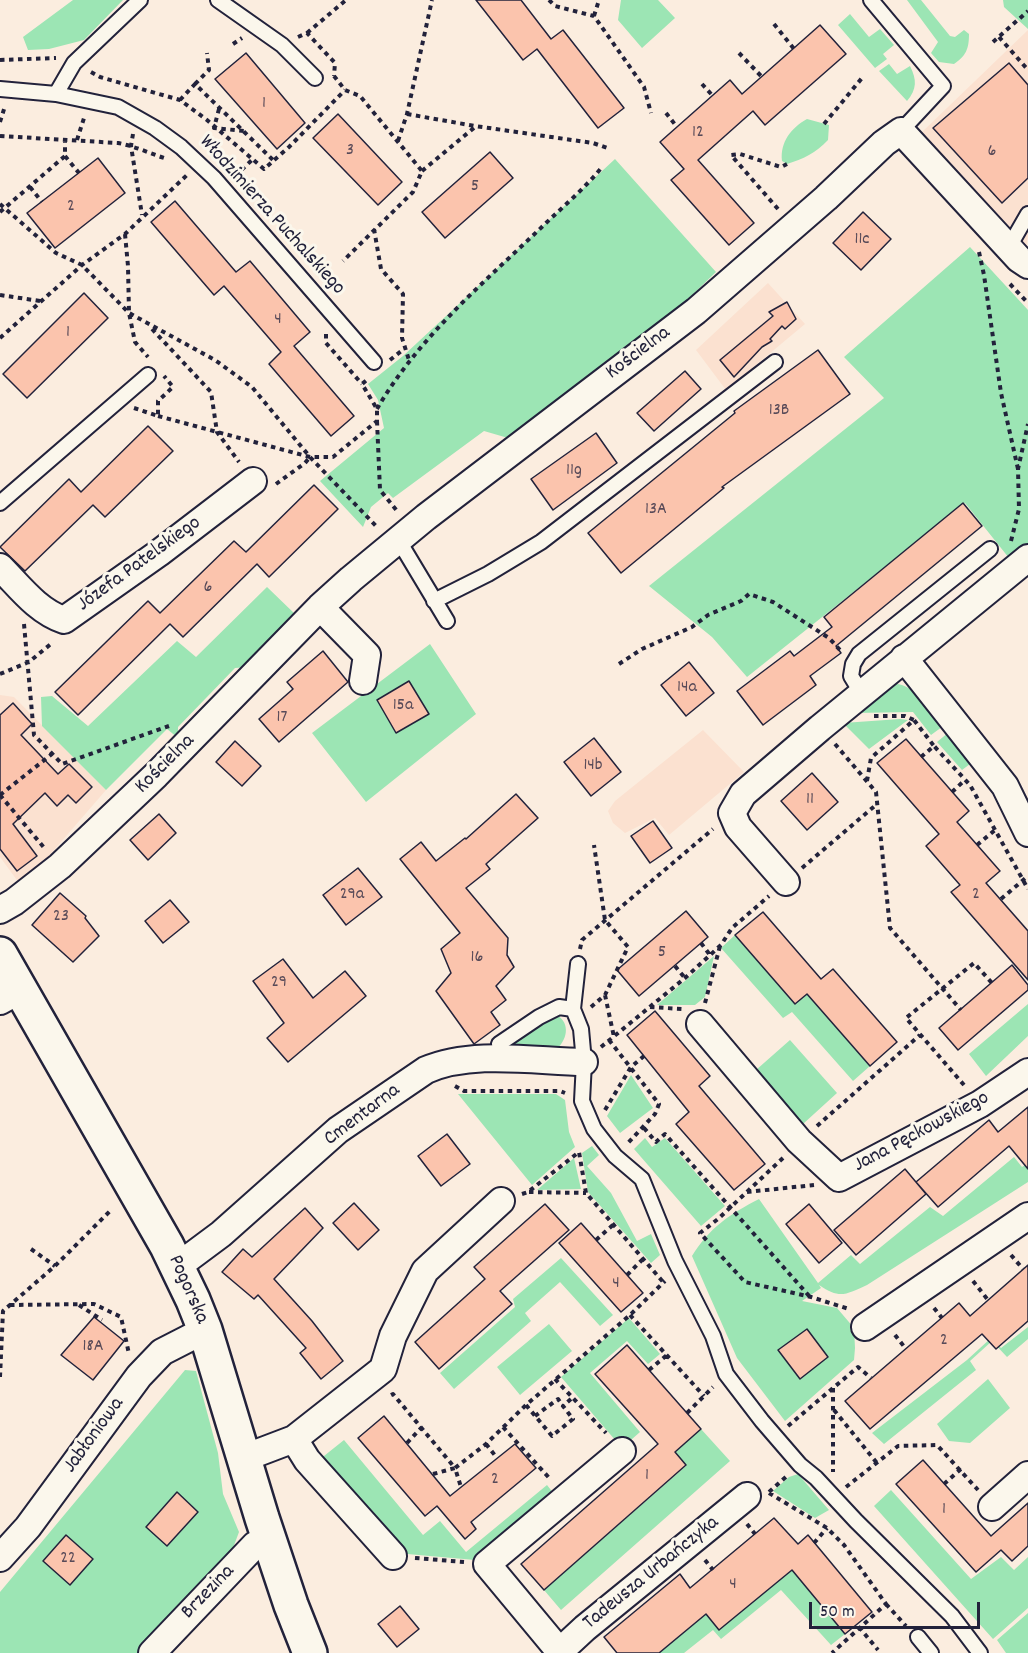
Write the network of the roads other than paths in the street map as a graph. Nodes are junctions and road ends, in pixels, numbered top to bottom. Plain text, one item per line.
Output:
1 (140, 0) edge
2 (218, 0) edge
3 (871, 0) edge
4 (315, 78) dead end
5 (0, 89) edge
6 (56, 94) junction
7 (901, 131) junction
8 (1028, 214) edge
9 (1009, 247) junction
10 (1028, 265) edge
11 (381, 362) road end
12 (775, 362) dead end
13 (148, 375) dead end
14 (254, 481) road end
15 (0, 503) edge
16 (396, 543) junction
17 (990, 549) dead end
18 (1028, 558) edge
19 (0, 567) edge
20 (434, 601) junction
21 (320, 607) junction
22 (447, 621) dead end
23 (904, 658) junction
24 (363, 681) dead end
25 (862, 694) junction
26 (1028, 833) edge
27 (786, 882) road end
28 (0, 910) edge
29 (0, 954) edge
30 (578, 964) dead end
31 (10, 996) edge
32 (575, 1014) junction
33 (700, 1024) road end
34 (499, 1044) dead end
35 (593, 1054) junction
36 (1028, 1072) edge
37 (501, 1201) road end
38 (1028, 1216) edge
39 (178, 1266) junction
40 (865, 1328) dead end
41 (205, 1330) junction
42 (294, 1440) junction
43 (622, 1451) road end
44 (244, 1458) junction
45 (1028, 1475) edge
46 (747, 1496) dead end
47 (992, 1507) road end
48 (269, 1537) junction
49 (393, 1556) road end
50 (0, 1558) edge
51 (918, 1637) dead end
52 (560, 1652) edge
53 (152, 1653) edge
54 (310, 1653) edge
55 (931, 1653) edge
56 (980, 1653) edge

1 - 6 lane
2 - 4 lane
3 - 7 lane, Kościelna
5 - 6 lane, Włodzimierza Puchalskiego
6 - 11 lane, Włodzimierza Puchalskiego
7 - 9 street
7 - 16 street, Kościelna
8 - 9 lane
9 - 10 street
12 - 20 lane
13 - 15 lane
14 - 19 street, Józefa Patelskiego
16 - 20 lane
16 - 21 street, Kościelna
17 - 25 lane
18 - 23 street
20 - 22 lane
21 - 24 street
21 - 28 street, Kościelna
23 - 25 street
23 - 26 street
25 - 27 street
29 - 31 street, Pogorska
30 - 32 lane
31 - 39 street, Pogorska
32 - 34 lane
32 - 35 lane
33 - 36 street, Jana Pęckowskiego
35 - 39 street, Cmentarna
35 - 56 lane
37 - 42 street
38 - 40 street
39 - 41 street, Pogorska
41 - 44 street, Pogorska
41 - 50 street, Jabłoniowa
42 - 44 street
42 - 49 street
43 - 52 street
44 - 48 street, Pogorska
45 - 47 street
46 - 52 street, Tadeusza Urbańczyka
48 - 53 street, Brzezina
48 - 54 street, Pogorska
51 - 55 lane

